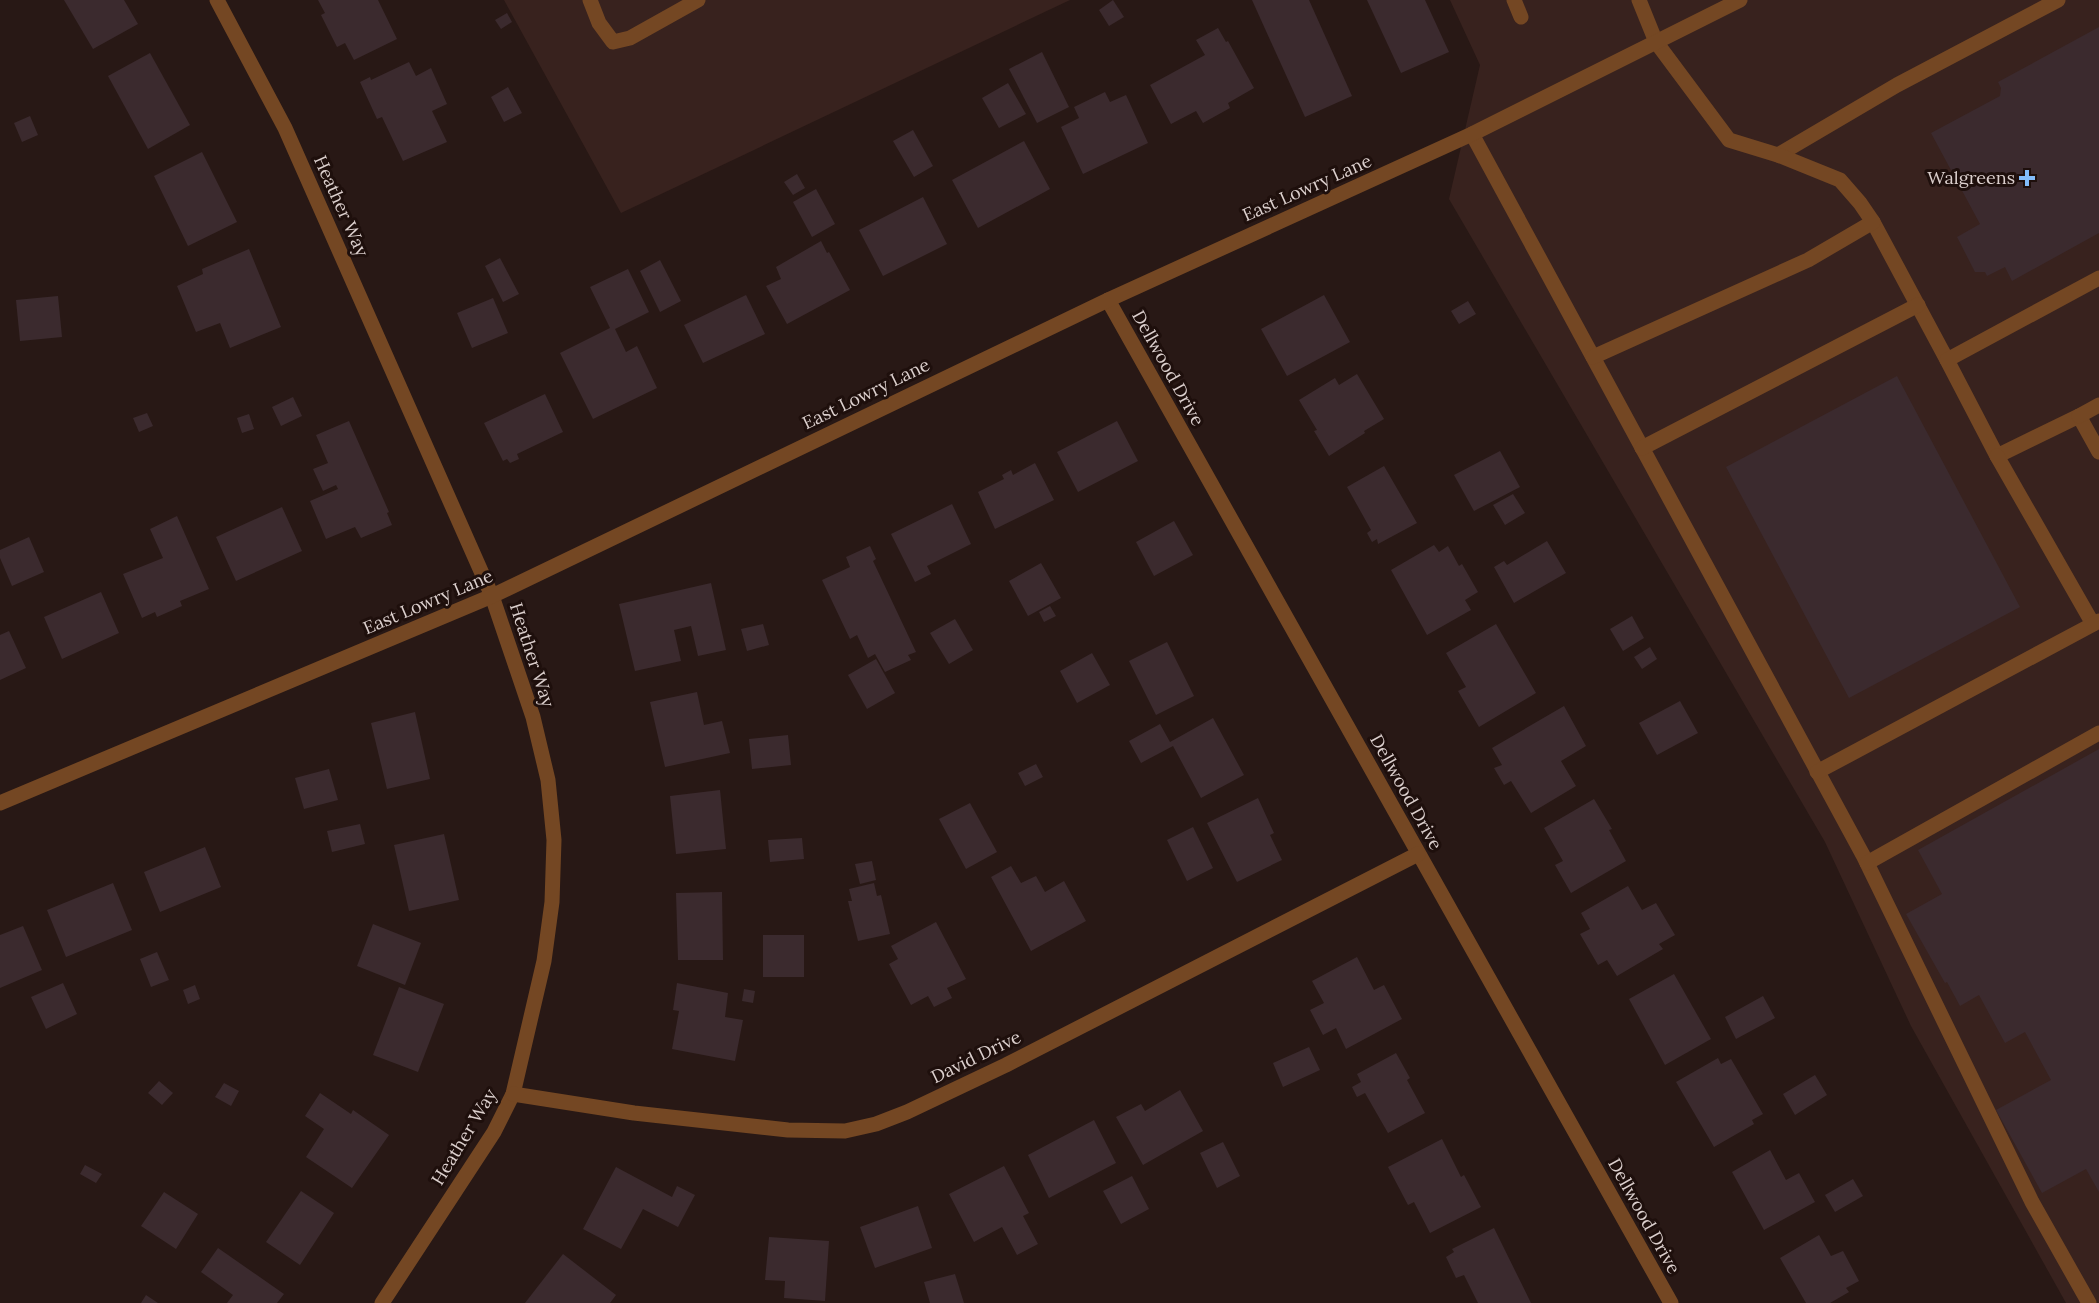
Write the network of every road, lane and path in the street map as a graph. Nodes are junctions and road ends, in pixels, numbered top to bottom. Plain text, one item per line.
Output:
1 (217, 0) edge
2 (590, 0) edge
3 (698, 0) edge
4 (1514, 0) edge
5 (1639, 0) edge
6 (1740, 0) edge
7 (2058, 0) edge
8 (1521, 17) dead end
9 (1656, 42) junction
10 (1472, 134) junction
11 (1778, 155) junction
12 (1873, 222) junction
13 (2099, 278) edge
14 (1108, 300) junction
15 (1918, 305) junction
16 (1593, 357) junction
17 (1947, 360) junction
18 (2099, 405) edge
19 (2079, 416) junction
20 (1642, 448) junction
21 (2099, 452) edge
22 (1997, 456) junction
23 (492, 596) junction
24 (2096, 622) edge
25 (2099, 733) edge
26 (1818, 772) junction
27 (0, 803) edge
28 (1418, 854) junction
29 (1867, 863) junction
30 (513, 1094) junction
31 (382, 1303) edge
32 (1671, 1303) edge
33 (2089, 1303) edge

1 - 23 street, Heather Way
2 - 3 street
4 - 8 street
5 - 9 street
6 - 9 street, East Lowry Lane
7 - 11 street
9 - 10 street, East Lowry Lane
9 - 11 street
10 - 14 street, East Lowry Lane
10 - 16 street
11 - 12 street
12 - 15 street
12 - 16 street
13 - 17 street
14 - 23 street, East Lowry Lane
14 - 28 street, Dellwood Drive
15 - 17 street
15 - 20 street
16 - 20 street
17 - 22 street
18 - 19 street
19 - 21 street
19 - 22 street
20 - 26 street
22 - 24 street
23 - 27 street, East Lowry Lane
23 - 30 street, Heather Way
24 - 26 street
25 - 29 street
26 - 29 street
28 - 30 street, David Drive
28 - 32 street, Dellwood Drive
29 - 33 street
30 - 31 street, Heather Way

